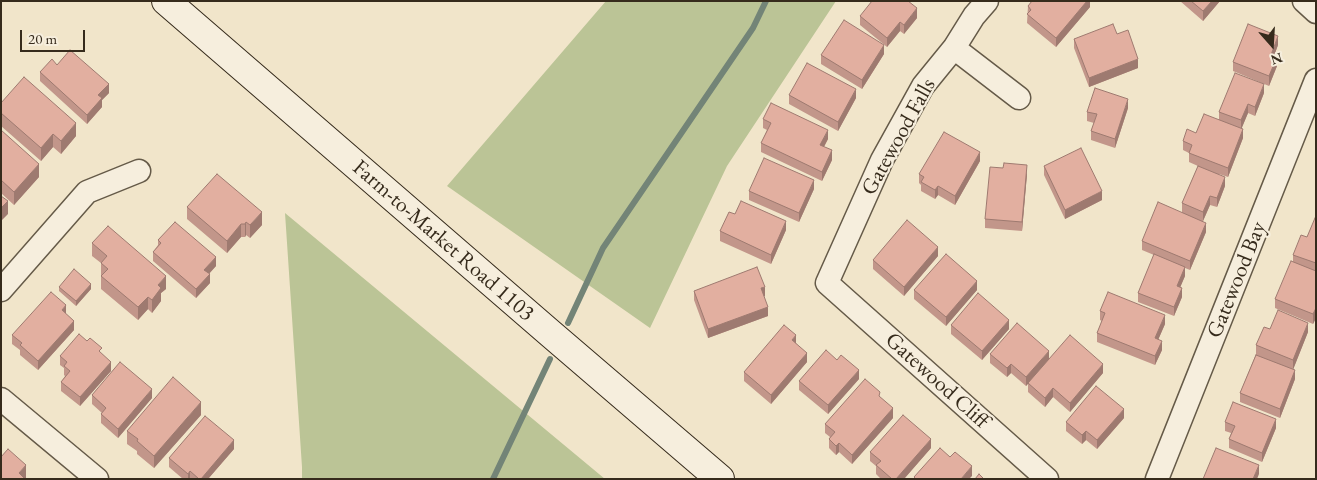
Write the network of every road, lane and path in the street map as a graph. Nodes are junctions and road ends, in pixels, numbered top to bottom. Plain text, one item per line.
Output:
1 (166, 1) edge
2 (987, 1) edge
3 (1304, 1) edge
4 (1316, 12) edge
5 (954, 48) junction
6 (1316, 80) edge
7 (1019, 98) dead end
8 (139, 172) dead end
9 (826, 283) joint
10 (1, 290) edge
11 (1, 398) edge
12 (97, 479) edge
13 (720, 479) edge
14 (1047, 479) edge
15 (1157, 479) edge

1 - 13 main road, Farm-to-Market Road 1103
2 - 5 street, Gatewood Falls
3 - 4 street
5 - 7 street
5 - 9 street, Gatewood Falls
6 - 15 street, Gatewood Bay
8 - 10 street
9 - 14 street, Gatewood Cliff
11 - 12 street

